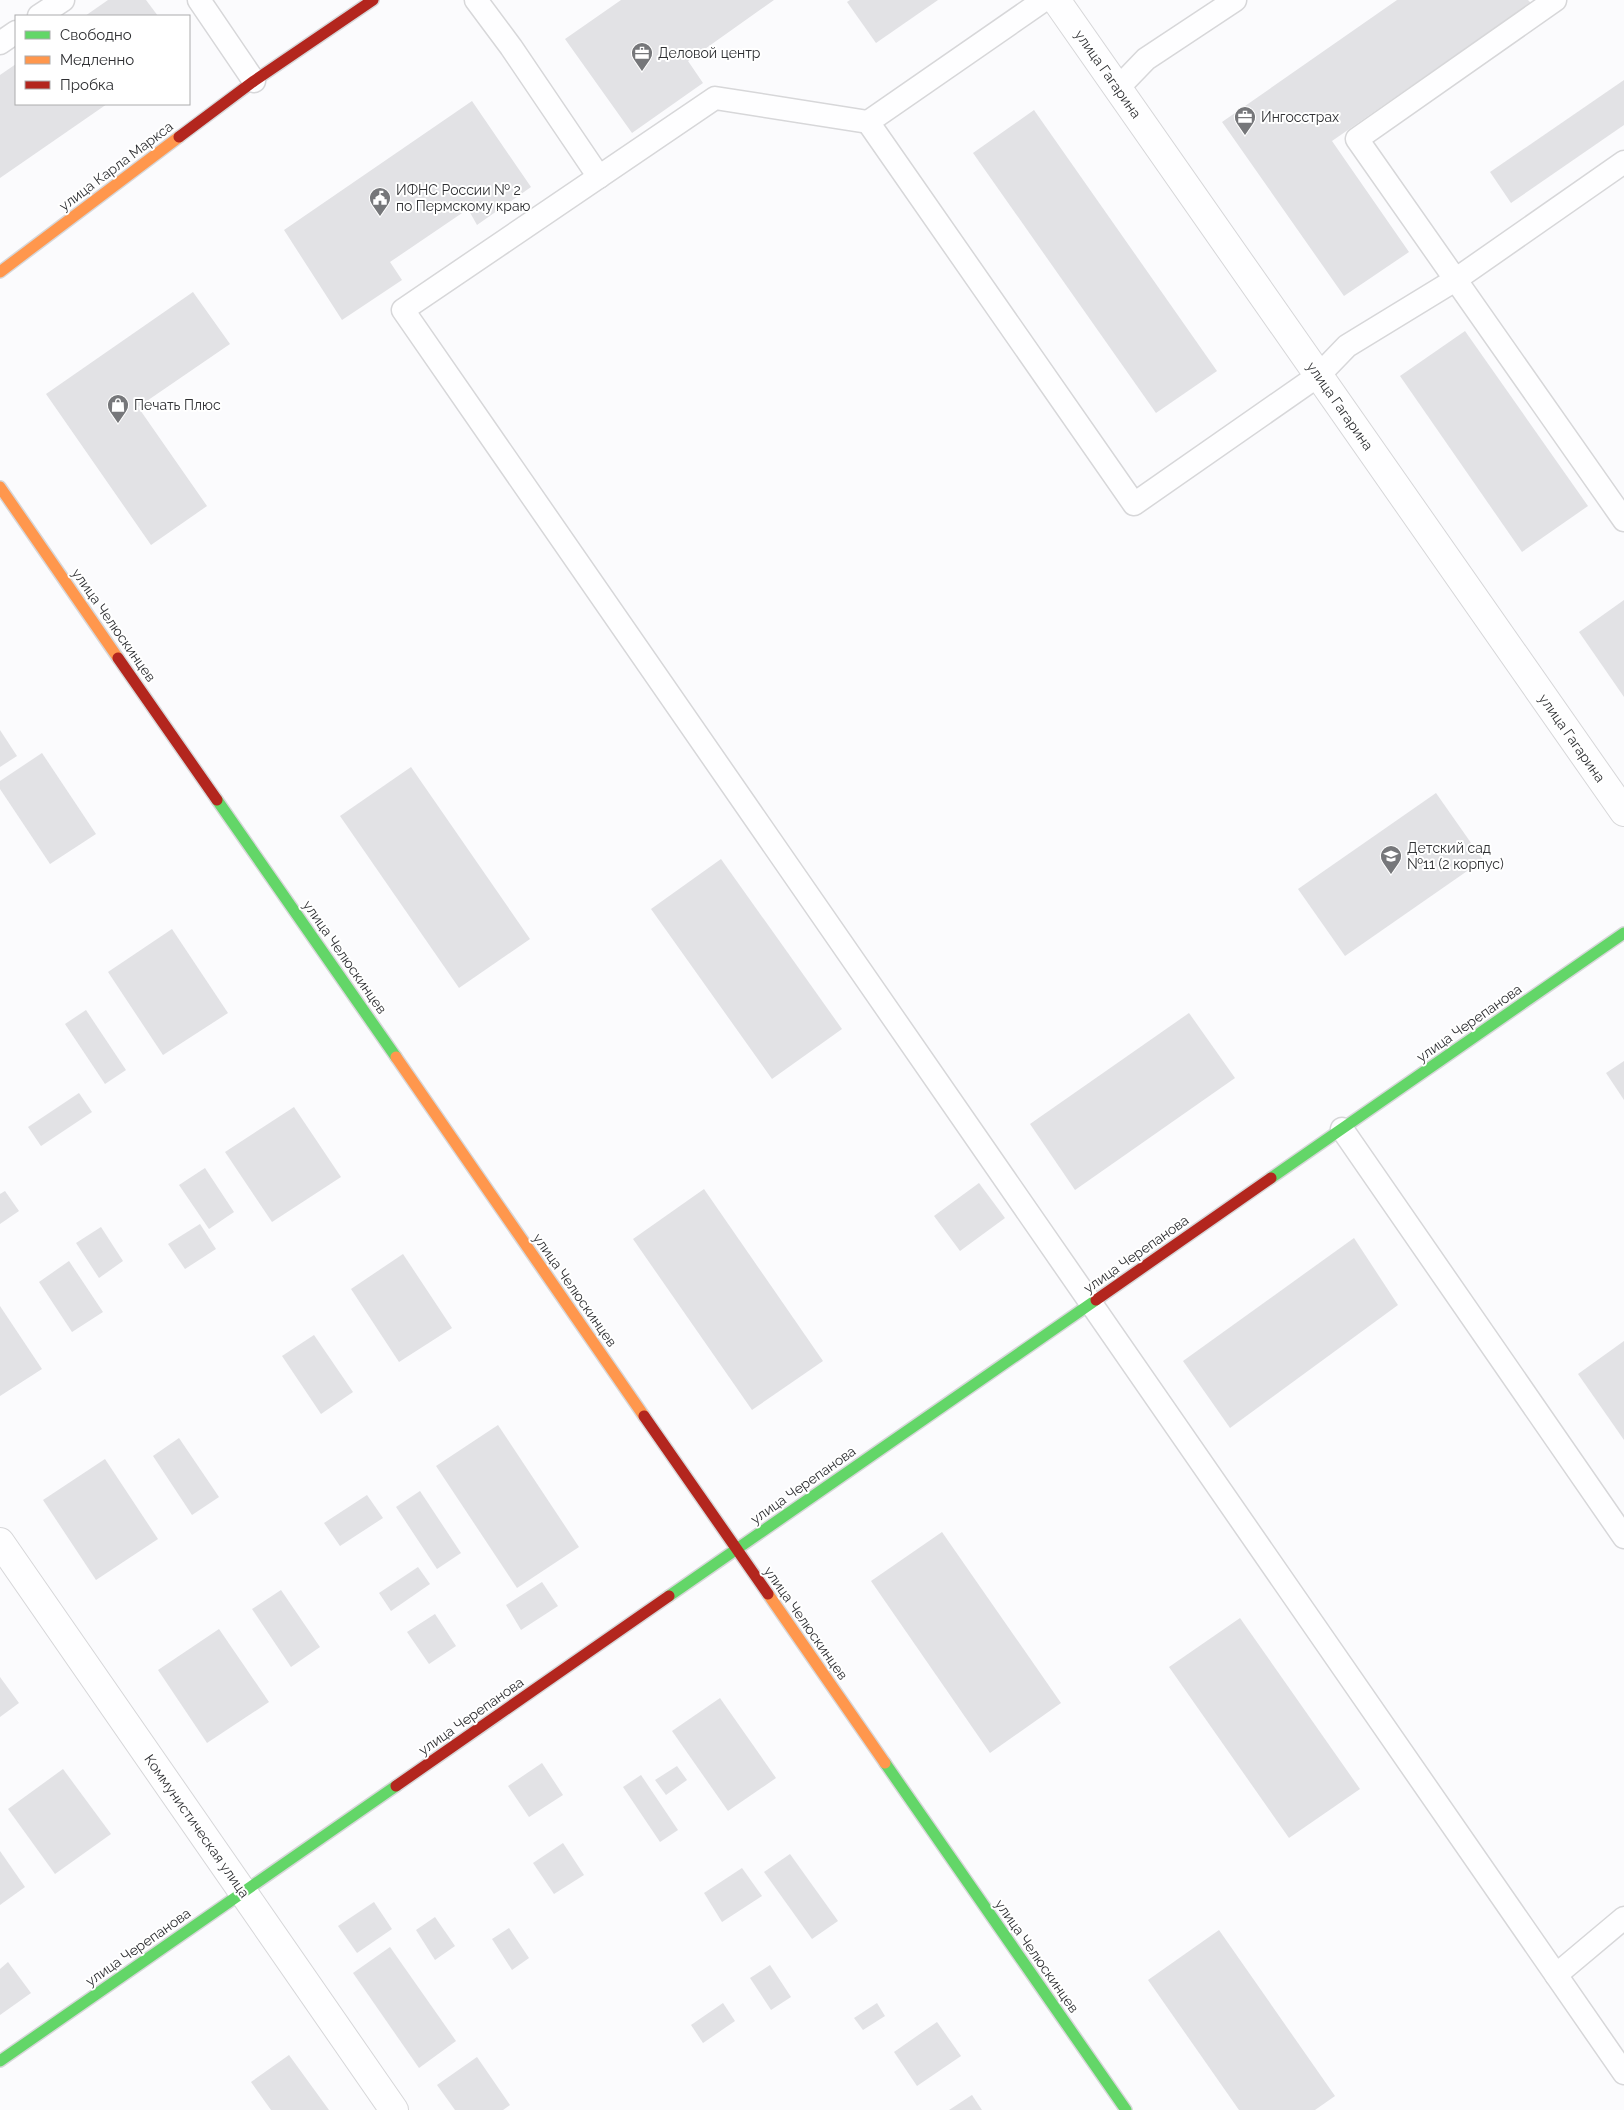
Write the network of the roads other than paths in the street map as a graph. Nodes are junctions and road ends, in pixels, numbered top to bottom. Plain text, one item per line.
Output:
1 (63, 0) edge
2 (199, 0) edge
3 (373, 0) edge
4 (476, 0) edge
5 (1235, 0) edge
6 (1555, 0) edge
7 (1056, 1) edge
8 (41, 15) edge
9 (15, 33) edge
10 (0, 43) edge
11 (254, 81) junction
12 (1118, 88) junction
13 (868, 122) junction
14 (1624, 162) edge
15 (599, 177) junction
16 (0, 272) edge
17 (1456, 280) junction
18 (1319, 375) junction
19 (0, 487) edge
20 (1624, 520) edge
21 (1624, 812) edge
22 (1624, 933) edge
23 (1342, 1129) junction
24 (1092, 1303) junction
25 (1624, 1537) edge
26 (0, 1542) edge
27 (737, 1549) junction
28 (243, 1892) junction
29 (1624, 1918) edge
30 (1556, 1975) junction
31 (0, 2061) edge
32 (1624, 2073) edge
33 (394, 2110) edge
34 (1126, 2110) edge

1 - 8 lane
2 - 11 lane
3 - 11 street, улица Карла Маркса
4 - 15 lane
5 - 12 lane
6 - 17 lane
7 - 12 street, улица Гагарина
7 - 13 lane
9 - 10 lane
11 - 16 street, улица Карла Маркса
12 - 18 street, улица Гагарина
13 - 15 lane
13 - 18 lane
14 - 17 lane
15 - 24 lane
17 - 18 lane
17 - 20 lane
18 - 21 street, улица Гагарина
19 - 27 street, улица Челюскинцев
22 - 23 street, улица Черепанова
23 - 24 street, улица Черепанова
23 - 25 lane
24 - 27 street, улица Черепанова
24 - 30 lane
26 - 28 street, Коммунистическая улица
27 - 28 street, улица Черепанова
27 - 34 street, улица Челюскинцев
28 - 31 street, улица Черепанова
28 - 33 street, Коммунистическая улица
29 - 30 lane
30 - 32 lane

